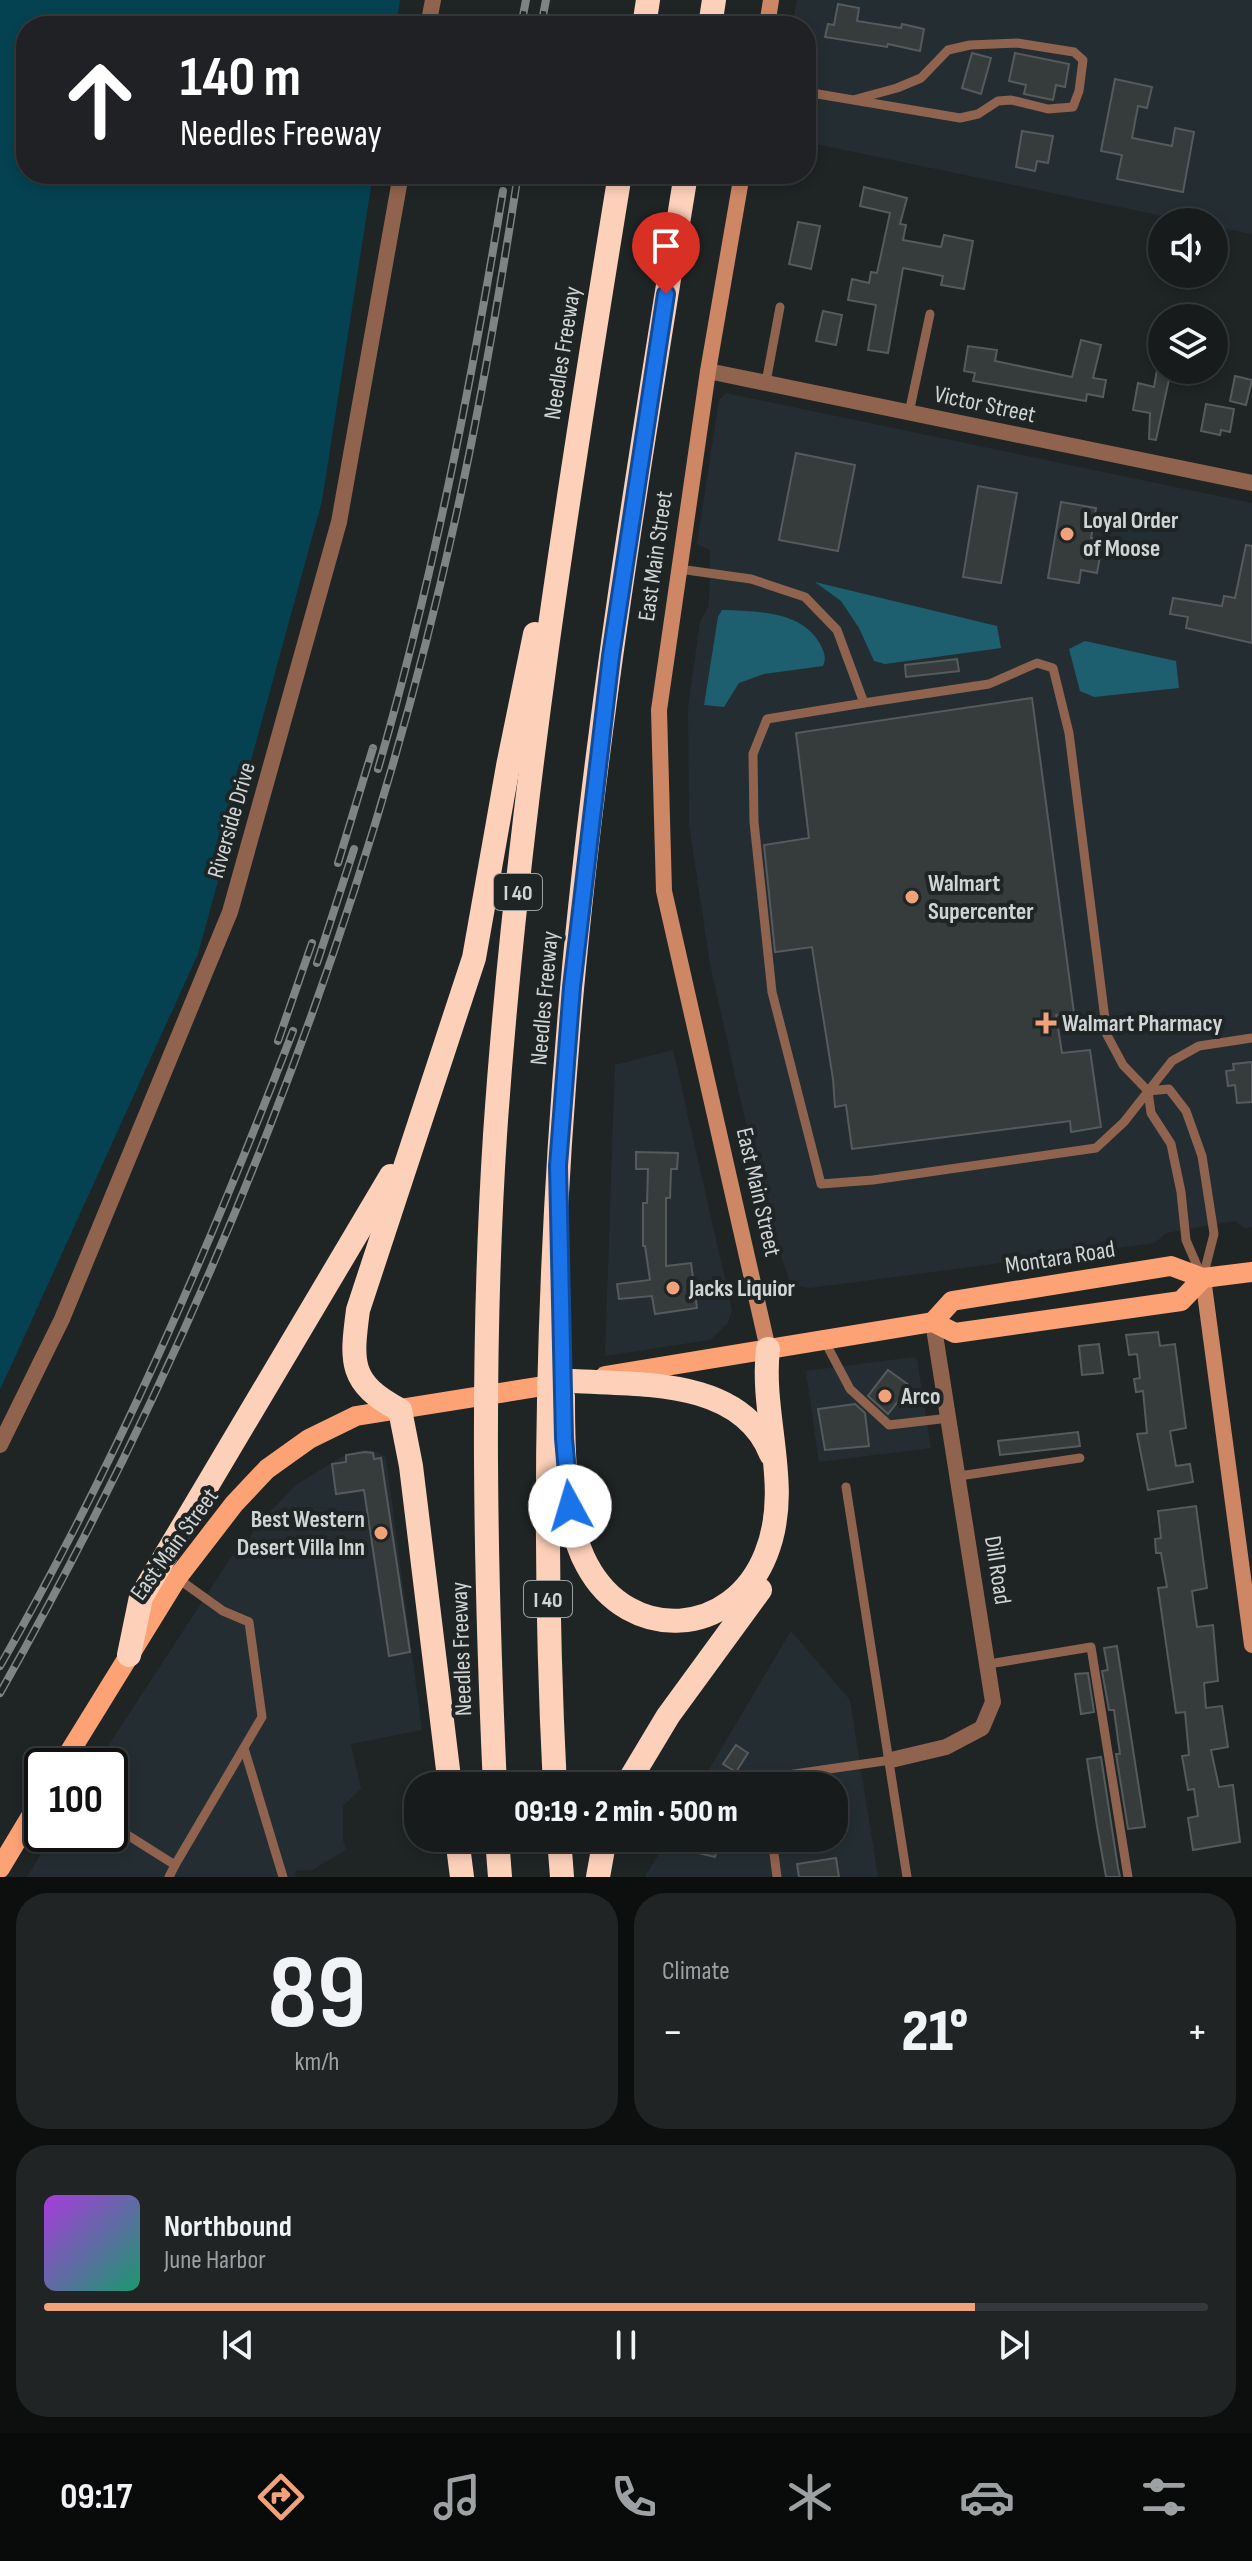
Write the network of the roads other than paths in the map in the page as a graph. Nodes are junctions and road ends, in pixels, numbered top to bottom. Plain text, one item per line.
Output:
1 (816, 94) edge
2 (853, 100) junction
3 (399, 184) edge
4 (618, 184) edge
5 (684, 184) edge
6 (740, 184) edge
7 (780, 307) dead end
8 (930, 314) dead end
9 (708, 371) junction
10 (766, 382) junction
11 (909, 413) junction
12 (579, 420) junction
13 (1252, 483) edge
14 (679, 569) junction
15 (864, 703) junction
16 (1252, 1038) edge
17 (1148, 1091) junction
18 (415, 1136) junction
19 (1252, 1272) edge
20 (1203, 1278) junction
21 (933, 1322) junction
22 (824, 1340) junction
23 (768, 1349) junction
24 (573, 1381) junction
25 (400, 1410) junction
26 (555, 1410) junction
27 (949, 1418) junction
28 (0, 1445) edge
29 (1080, 1458) dead end
30 (776, 1468) junction
31 (959, 1476) junction
32 (846, 1487) dead end
33 (177, 1578) junction
34 (1252, 1645) edge
35 (129, 1655) junction
36 (989, 1664) junction
37 (72, 1748) edge
38 (244, 1748) junction
39 (891, 1760) junction
40 (448, 1772) edge
41 (495, 1772) edge
42 (555, 1772) edge
43 (634, 1772) edge
44 (808, 1772) edge
45 (24, 1828) edge
46 (128, 1835) edge
47 (459, 1852) edge
48 (498, 1852) edge
49 (560, 1852) edge
50 (602, 1852) edge
51 (774, 1852) edge
52 (175, 1865) junction
53 (0, 1868) edge
54 (169, 1877) edge
55 (283, 1877) edge
56 (462, 1877) edge
57 (500, 1877) edge
58 (562, 1877) edge
59 (598, 1877) edge
60 (777, 1877) edge
61 (907, 1877) edge
62 (1128, 1877) edge

1 - 2 lane
2 - 2 lane
3 - 28 street, Riverside Drive
4 - 12 highway, Needles Freeway / I 40
5 - 26 highway, Needles Freeway / I 40
6 - 9 street, East Main Street
7 - 10 lane
8 - 11 lane
9 - 10 street, Victor Street
9 - 14 street, East Main Street
10 - 11 street, Victor Street
11 - 13 street, Victor Street
12 - 18 highway
12 - 41 highway, Needles Freeway / I 40
14 - 15 lane
14 - 23 street, East Main Street
15 - 17 lane
15 - 17 lane
16 - 17 lane
17 - 20 lane
17 - 20 lane
18 - 25 highway
18 - 35 highway
19 - 20 main road, Montara Road
20 - 21 main road, Montara Road
20 - 21 main road, Montara Road
20 - 34 street
21 - 22 main road, Montara Road
21 - 27 street, Dill Road
22 - 23 main road, Montara Road
22 - 27 lane
23 - 24 main road, East Main Street
23 - 30 highway
23 - 43 highway
24 - 25 main road, East Main Street
24 - 30 highway
25 - 33 main road, East Main Street
25 - 40 highway
26 - 30 highway
26 - 42 highway, Needles Freeway / I 40
27 - 31 street, Dill Road
29 - 31 lane
31 - 36 street, Dill Road
32 - 39 lane
33 - 35 main road, East Main Street
33 - 38 lane
35 - 37 main road, East Main Street
36 - 39 street, Dill Road
36 - 62 lane
38 - 52 lane
38 - 55 lane
39 - 44 lane
39 - 61 lane
45 - 53 main road
46 - 52 lane
47 - 56 highway
48 - 57 highway
49 - 58 highway
50 - 59 highway
51 - 60 lane
52 - 54 lane

